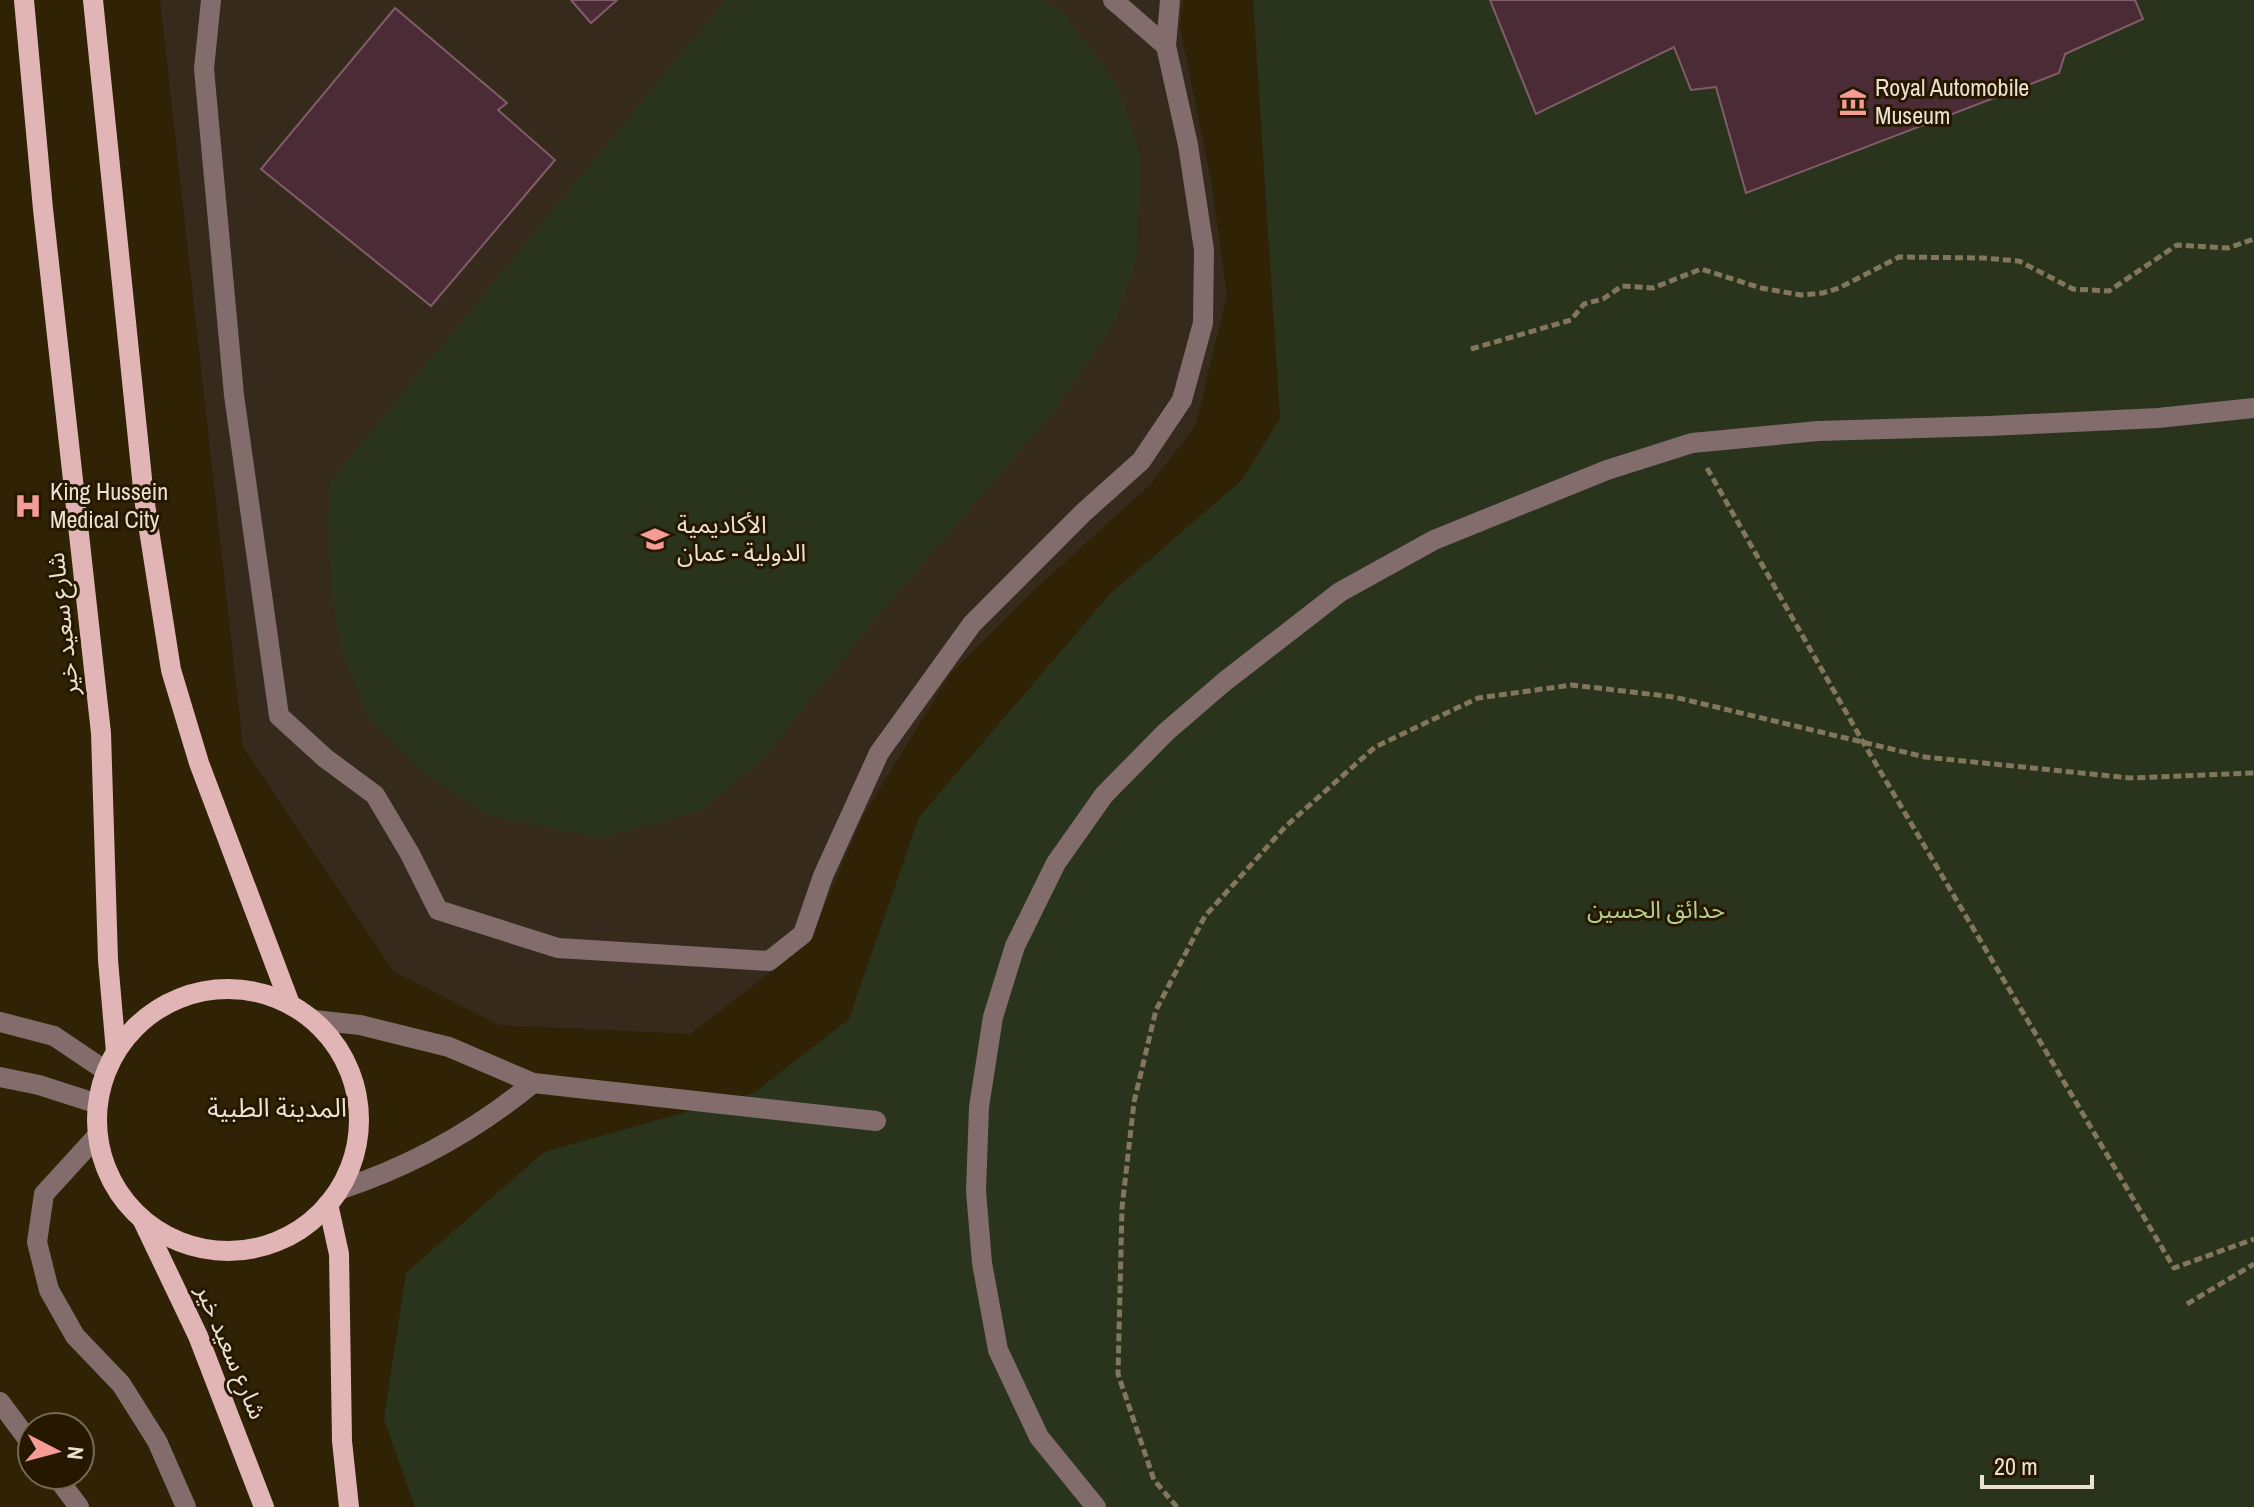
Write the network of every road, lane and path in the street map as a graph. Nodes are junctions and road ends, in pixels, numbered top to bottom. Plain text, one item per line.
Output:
1 (24, 0) edge
2 (93, 0) edge
3 (211, 0) edge
4 (1113, 0) edge
5 (1170, 0) edge
6 (1166, 46) junction
7 (2254, 239) edge
8 (1471, 349) dead end
9 (2254, 408) edge
10 (1692, 443) junction
11 (1863, 742) junction
12 (2254, 773) edge
13 (290, 1004) junction
14 (314, 1020) junction
15 (0, 1022) edge
16 (116, 1052) junction
17 (106, 1071) junction
18 (0, 1077) edge
19 (533, 1083) junction
20 (98, 1104) junction
21 (876, 1121) dead end
22 (97, 1136) junction
23 (333, 1197) junction
24 (143, 1221) junction
25 (2254, 1239) edge
26 (2254, 1264) edge
27 (2187, 1304) dead end
28 (0, 1402) edge
29 (16, 1424) edge
30 (186, 1507) edge
31 (264, 1507) edge
32 (349, 1507) edge
33 (1096, 1507) edge
34 (1177, 1507) edge

1 - 16 main road, شارع سعيد خير
2 - 13 main road
3 - 6 street
4 - 6 street
5 - 6 street
7 - 8 path
9 - 10 street
10 - 11 path
10 - 33 street
11 - 12 path
11 - 25 path
11 - 34 path
13 - 14 main road
13 - 16 main road
14 - 19 street
14 - 23 main road
15 - 17 street
16 - 17 main road
17 - 20 main road
18 - 20 street
19 - 21 street
19 - 23 street
20 - 22 main road
22 - 24 main road
22 - 30 street
23 - 24 main road
23 - 32 main road
24 - 31 main road, شارع سعيد خير
26 - 27 path
28 - 29 street

